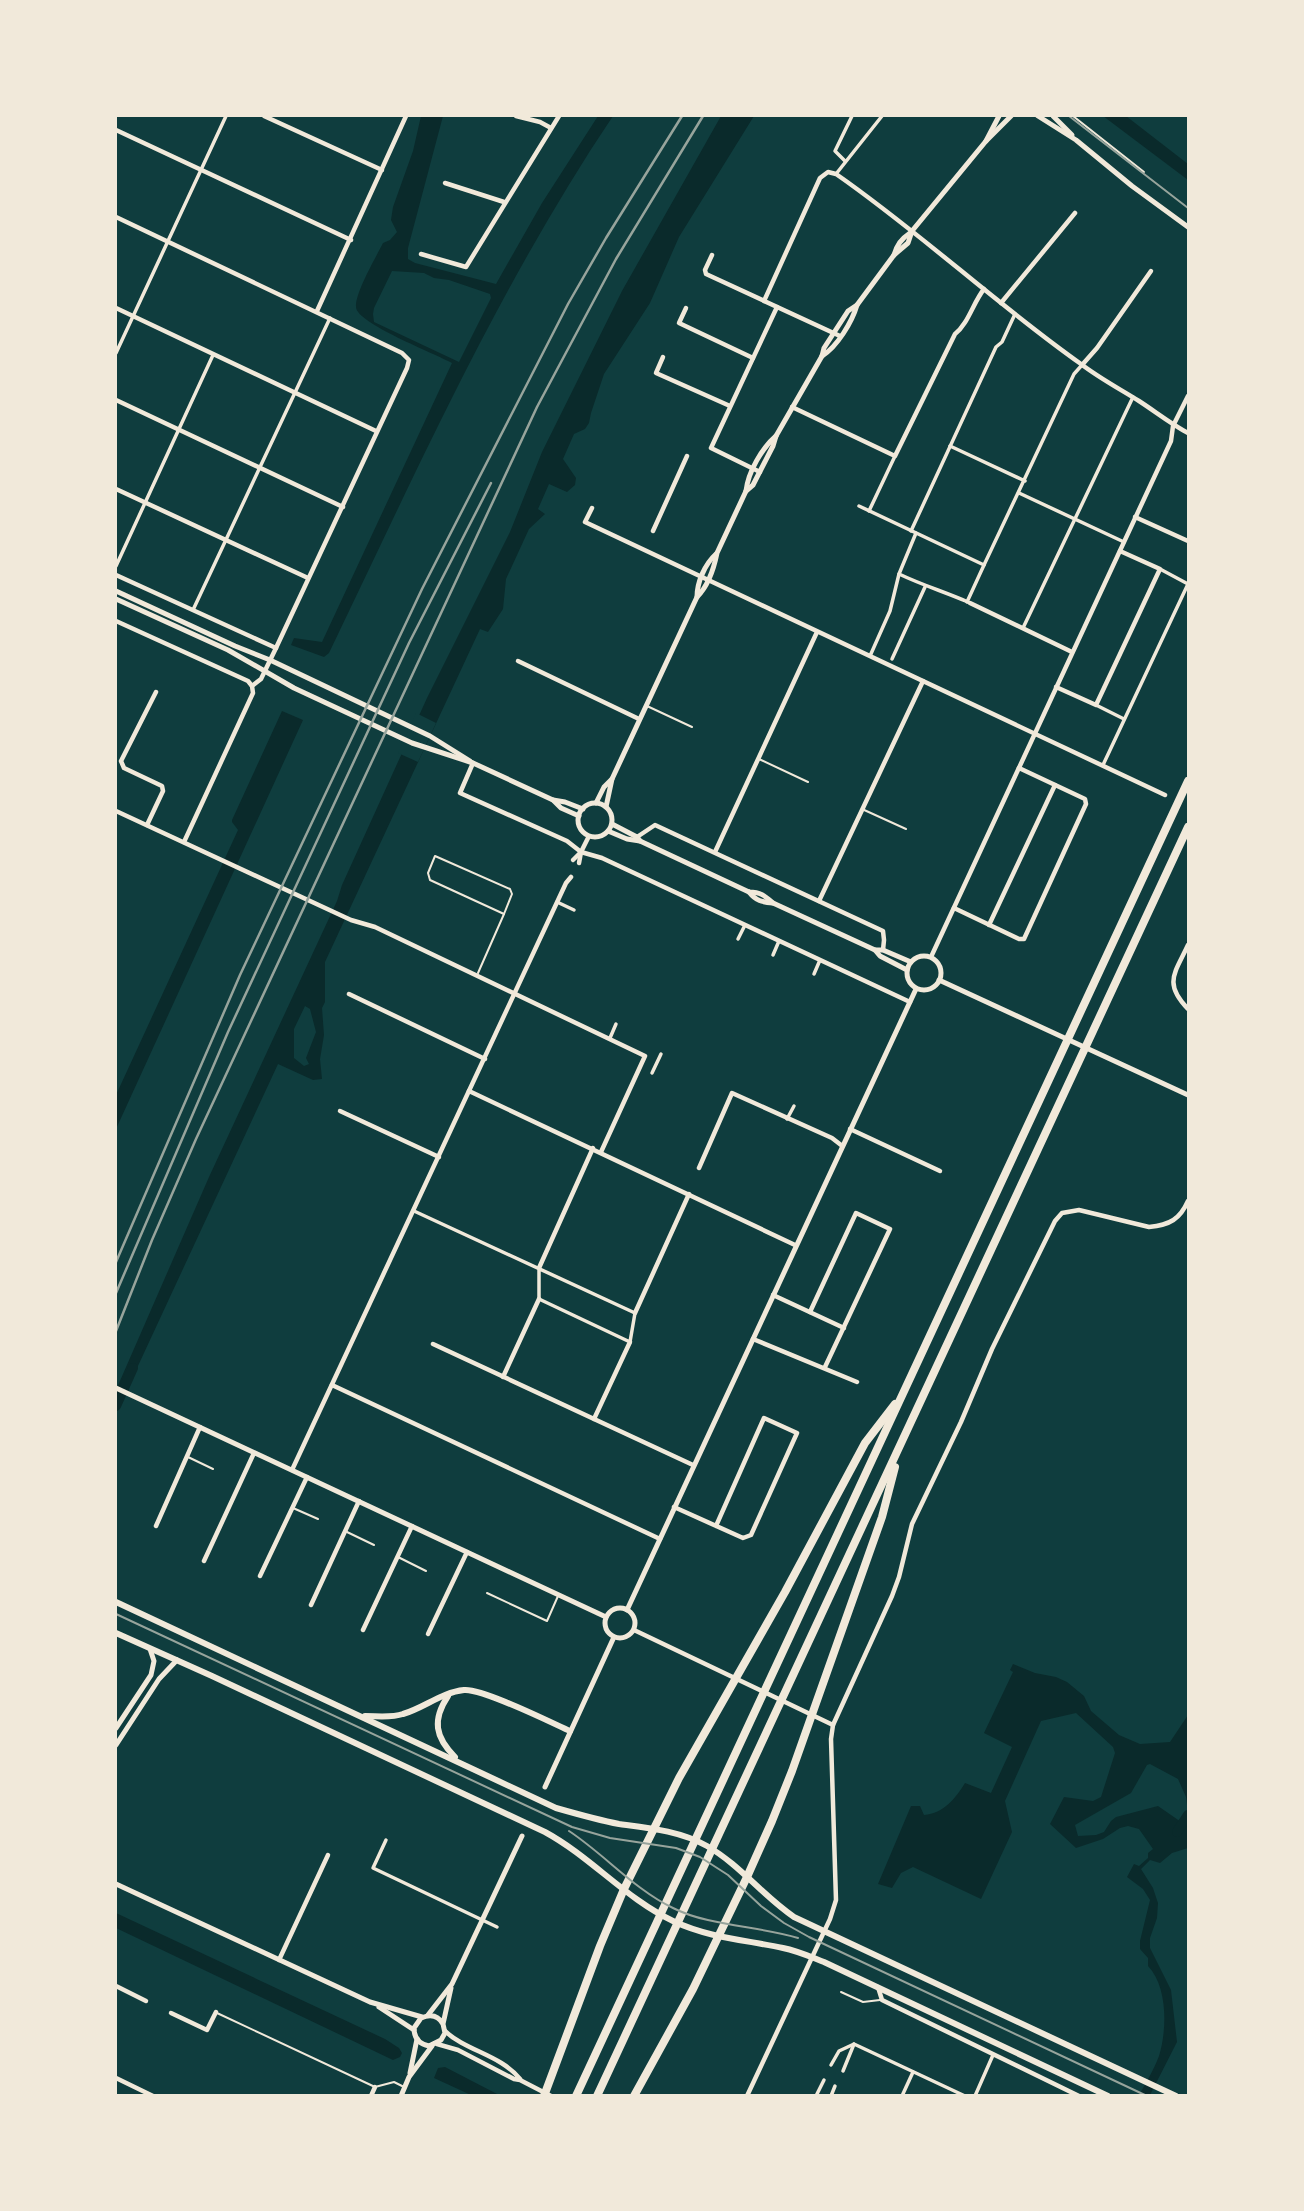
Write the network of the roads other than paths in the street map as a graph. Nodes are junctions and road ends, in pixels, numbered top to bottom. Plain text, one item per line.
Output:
1 (226, 116) edge
2 (264, 116) edge
3 (407, 116) edge
4 (516, 116) edge
5 (559, 116) edge
6 (852, 116) edge
7 (882, 116) edge
8 (999, 116) edge
9 (1011, 116) edge
10 (1038, 116) edge
11 (1053, 116) edge
12 (1073, 116) edge
13 (551, 128) junction
14 (116, 131) edge
15 (1076, 140) junction
16 (986, 141) junction
17 (845, 161) junction
18 (201, 170) junction
19 (382, 170) junction
20 (1144, 172) dead end
21 (836, 174) junction
22 (445, 183) dead end
23 (505, 202) junction
24 (1075, 213) dead end
25 (116, 217) edge
26 (1188, 227) edge
27 (912, 231) junction
28 (351, 240) junction
29 (168, 241) junction
30 (421, 254) dead end
31 (712, 255) dead end
32 (1151, 271) dead end
33 (984, 289) junction
34 (764, 301) junction
35 (1001, 303) junction
36 (777, 307) junction
37 (116, 308) edge
38 (686, 308) dead end
39 (317, 311) junction
40 (1015, 314) junction
41 (133, 316) junction
42 (330, 318) junction
43 (837, 334) junction
44 (116, 353) edge
45 (214, 355) junction
46 (663, 357) dead end
47 (753, 358) junction
48 (1082, 365) junction
49 (295, 392) junction
50 (1188, 396) edge
51 (1133, 397) junction
52 (116, 400) edge
53 (730, 407) junction
54 (791, 407) junction
55 (1173, 426) junction
56 (179, 429) junction
57 (376, 431) junction
58 (1188, 433) edge
59 (950, 446) junction
60 (687, 456) dead end
61 (895, 456) junction
62 (260, 467) junction
63 (757, 470) junction
64 (1025, 481) junction
65 (116, 489) edge
66 (1019, 494) junction
67 (145, 503) junction
68 (859, 506) dead end
69 (342, 507) junction
70 (592, 508) dead end
71 (869, 511) junction
72 (1135, 517) junction
73 (1075, 520) junction
74 (653, 531) dead end
75 (911, 531) junction
76 (916, 533) junction
77 (225, 540) junction
78 (1188, 541) edge
79 (1124, 542) junction
80 (1120, 551) junction
81 (984, 565) junction
82 (116, 566) edge
83 (1160, 569) junction
84 (116, 575) edge
85 (899, 575) junction
86 (308, 578) junction
87 (705, 578) junction
88 (925, 587) junction
89 (116, 590) edge
90 (116, 598) edge
91 (969, 602) junction
92 (193, 611) junction
93 (116, 621) edge
94 (1023, 628) junction
95 (817, 632) junction
96 (276, 648) junction
97 (1072, 652) junction
98 (870, 656) junction
99 (892, 659) dead end
100 (270, 660) junction
101 (518, 661) dead end
102 (265, 671) junction
103 (923, 681) junction
104 (252, 686) junction
105 (1056, 687) junction
106 (156, 692) dead end
107 (1096, 705) junction
108 (646, 706) junction
109 (639, 719) junction
110 (1124, 719) junction
111 (692, 727) dead end
112 (1035, 733) junction
113 (758, 759) junction
114 (473, 763) junction
115 (1103, 765) junction
116 (1019, 768) junction
117 (612, 779) junction
118 (1188, 781) edge
119 (808, 782) dead end
120 (1055, 785) junction
121 (1165, 795) dead end
122 (553, 800) junction
123 (596, 803) junction
124 (606, 807) junction
125 (583, 808) junction
126 (862, 809) junction
127 (116, 811) edge
128 (579, 816) junction
129 (612, 824) junction
130 (147, 825) junction
131 (1188, 827) edge
132 (906, 829) dead end
133 (608, 831) junction
134 (589, 836) junction
135 (639, 839) junction
136 (184, 842) junction
137 (581, 852) junction
138 (715, 852) junction
139 (576, 861) dead end
140 (569, 876) dead end
141 (819, 901) junction
142 (557, 902) junction
143 (954, 908) junction
144 (574, 911) dead end
145 (504, 914) junction
146 (745, 925) junction
147 (989, 925) junction
148 (738, 939) dead end
149 (779, 941) junction
150 (1188, 945) edge
151 (874, 950) junction
152 (883, 950) junction
153 (773, 955) dead end
154 (931, 957) junction
155 (820, 960) junction
156 (911, 962) junction
157 (906, 970) junction
158 (478, 974) junction
159 (814, 974) dead end
160 (939, 980) junction
161 (916, 989) junction
162 (515, 993) junction
163 (349, 994) dead end
164 (910, 1002) junction
165 (1188, 1009) edge
166 (616, 1024) dead end
167 (610, 1038) junction
168 (661, 1054) dead end
169 (485, 1059) junction
170 (652, 1073) dead end
171 (470, 1091) junction
172 (1188, 1095) edge
173 (794, 1106) dead end
174 (340, 1111) dead end
175 (787, 1119) junction
176 (849, 1129) junction
177 (841, 1145) junction
178 (593, 1148) junction
179 (601, 1152) junction
180 (439, 1157) junction
181 (699, 1168) dead end
182 (940, 1171) dead end
183 (689, 1194) junction
184 (1188, 1201) edge
185 (414, 1211) junction
186 (795, 1245) junction
187 (539, 1268) junction
188 (773, 1295) junction
189 (539, 1299) junction
190 (635, 1312) junction
191 (810, 1312) junction
192 (844, 1328) junction
193 (752, 1339) junction
194 (631, 1342) junction
195 (433, 1344) dead end
196 (824, 1367) junction
197 (503, 1377) junction
198 (857, 1382) dead end
199 (332, 1385) junction
200 (116, 1388) edge
201 (905, 1390) junction
202 (594, 1419) junction
203 (200, 1427) junction
204 (900, 1446) junction
205 (254, 1453) junction
206 (187, 1457) junction
207 (693, 1465) junction
208 (213, 1469) dead end
209 (292, 1470) junction
210 (307, 1477) junction
211 (359, 1501) junction
212 (674, 1507) junction
213 (292, 1508) junction
214 (318, 1520) dead end
215 (156, 1526) dead end
216 (412, 1526) junction
217 (716, 1526) junction
218 (345, 1531) junction
219 (660, 1539) junction
220 (374, 1545) dead end
221 (467, 1552) junction
222 (398, 1557) junction
223 (204, 1561) dead end
224 (426, 1571) dead end
225 (260, 1576) dead end
226 (487, 1593) dead end
227 (558, 1595) junction
228 (116, 1602) edge
229 (311, 1605) dead end
230 (626, 1609) junction
231 (606, 1617) junction
232 (363, 1630) dead end
233 (634, 1630) junction
234 (116, 1633) edge
235 (428, 1634) dead end
236 (614, 1637) junction
237 (149, 1649) junction
238 (177, 1660) junction
239 (449, 1694) junction
240 (362, 1716) junction
241 (833, 1725) junction
242 (116, 1728) edge
243 (570, 1731) junction
244 (116, 1745) edge
245 (460, 1762) junction
246 (545, 1787) dead end
247 (655, 1829) junction
248 (523, 1836) dead end
249 (386, 1840) dead end
250 (328, 1855) dead end
251 (747, 1877) junction
252 (116, 1884) edge
253 (624, 1889) junction
254 (482, 1920) junction
255 (497, 1927) dead end
256 (717, 1937) junction
257 (279, 1960) junction
258 (452, 1984) junction
259 (116, 1986) edge
260 (878, 1987) junction
261 (841, 1992) dead end
262 (882, 2000) junction
263 (146, 2001) dead end
264 (370, 2002) junction
265 (216, 2012) joint
266 (171, 2013) dead end
267 (425, 2016) junction
268 (444, 2027) junction
269 (414, 2031) junction
270 (417, 2039) junction
271 (854, 2044) junction
272 (435, 2045) junction
273 (993, 2055) junction
274 (831, 2065) dead end
275 (843, 2071) dead end
276 (913, 2072) junction
277 (409, 2077) junction
278 (116, 2078) edge
279 (520, 2080) junction
280 (824, 2080) dead end
281 (835, 2086) dead end
282 (375, 2087) junction
283 (405, 2087) junction
284 (598, 2093) edge
285 (153, 2095) edge
286 (371, 2095) edge
287 (401, 2095) edge
288 (544, 2095) edge
289 (551, 2095) edge
290 (576, 2095) edge
291 (634, 2095) edge
292 (747, 2095) edge
293 (816, 2095) edge
294 (831, 2095) edge
295 (902, 2095) edge
296 (965, 2095) edge
297 (975, 2095) edge
298 (1079, 2095) edge
299 (1108, 2095) edge
300 (1176, 2095) edge

1 - 18 street
2 - 19 street
3 - 19 street
4 - 13 street
5 - 13 street
6 - 17 street
7 - 17 street
8 - 16 street
9 - 16 street
10 - 15 street
11 - 15 street
12 - 20 lane
13 - 23 street
14 - 18 street
15 - 26 street
16 - 27 street
17 - 21 street
18 - 28 street
18 - 29 street
19 - 28 street
21 - 27 street
21 - 34 street
22 - 23 street
23 - 30 street
24 - 35 street
25 - 29 street
27 - 33 street
27 - 43 street
28 - 39 street
29 - 39 street
29 - 41 street
31 - 34 street
32 - 48 street
33 - 35 street
33 - 61 street
34 - 36 street
35 - 40 street
36 - 43 street
36 - 47 street
37 - 41 street
38 - 47 street
39 - 42 street
40 - 48 street
40 - 59 street
41 - 44 street
41 - 45 street
42 - 49 street
42 - 57 street
43 - 54 street
45 - 49 street
45 - 56 street
46 - 53 street
47 - 53 street
48 - 51 street
48 - 64 street
49 - 57 street
49 - 62 street
50 - 55 street
51 - 55 street
51 - 73 street
52 - 56 street
53 - 63 street
54 - 61 street
54 - 63 street
55 - 58 street
55 - 72 street
56 - 62 street
56 - 67 street
57 - 69 street
59 - 64 street
59 - 75 street
60 - 74 street
61 - 71 street
62 - 69 street
62 - 77 street
63 - 87 street
64 - 66 street
65 - 67 street
66 - 73 street
66 - 81 street
67 - 77 street
67 - 82 street
68 - 71 street
69 - 86 street
70 - 87 street
71 - 75 street
72 - 78 street
72 - 79 street
73 - 79 street
73 - 94 street
75 - 76 street
76 - 81 street
76 - 85 street
77 - 86 street
77 - 92 street
79 - 80 street
80 - 83 street
80 - 97 street
81 - 91 street
83 - 107 street
83 - 110 street
84 - 92 street
85 - 88 street
85 - 98 street
86 - 96 street
87 - 95 street
87 - 108 street
88 - 91 street
88 - 99 street
89 - 100 street
90 - 102 street
91 - 94 street
92 - 96 street
93 - 104 street
94 - 97 street
95 - 98 street
95 - 113 street
96 - 100 street
97 - 105 street
98 - 103 street
100 - 102 street
100 - 114 street
101 - 109 street
102 - 104 street
102 - 114 street
103 - 112 street
103 - 126 street
104 - 136 street
105 - 107 street
105 - 112 street
106 - 130 street
107 - 110 street
108 - 109 street
108 - 111 lane
109 - 117 street
110 - 115 street
112 - 115 street
112 - 116 street
113 - 119 lane
113 - 138 street
114 - 122 street
114 - 137 street
115 - 121 street
116 - 120 street
116 - 143 street
117 - 123 street
117 - 124 street
118 - 201 highway
120 - 147 street
120 - 147 street
122 - 125 street
122 - 128 street
123 - 124 street
123 - 125 street
124 - 129 street
125 - 128 street
126 - 132 lane
126 - 141 street
127 - 130 street
128 - 134 street
129 - 133 street
129 - 135 street
130 - 136 street
131 - 204 highway
133 - 134 street
133 - 135 street
134 - 137 street
135 - 138 street
135 - 151 street
136 - 158 street
137 - 139 street
137 - 146 street
138 - 141 street
140 - 142 street
141 - 152 street
142 - 144 street
142 - 162 street
143 - 147 street
143 - 154 street
145 - 145 lane
145 - 158 lane
146 - 148 street
146 - 149 street
149 - 153 street
149 - 155 street
150 - 165 street
151 - 152 street
151 - 157 street
152 - 156 street
154 - 156 street
154 - 160 street
155 - 159 street
155 - 164 street
156 - 157 street
157 - 161 street
158 - 162 street
160 - 161 street
160 - 172 street
161 - 164 street
162 - 167 street
162 - 169 street
163 - 169 street
164 - 176 street
166 - 167 street
167 - 179 street
168 - 170 street
169 - 171 street
171 - 178 street
171 - 180 street
173 - 175 street
174 - 180 street
175 - 177 street
175 - 181 street
176 - 177 street
176 - 182 street
177 - 186 street
178 - 179 street
178 - 187 street
179 - 183 street
180 - 185 street
183 - 186 street
183 - 190 street
184 - 241 street
185 - 187 street
185 - 199 street
186 - 188 street
187 - 189 street
187 - 190 street
188 - 191 street
188 - 193 street
189 - 194 street
189 - 197 street
190 - 194 street
191 - 192 street
191 - 192 street
192 - 196 street
193 - 196 street
193 - 207 street
194 - 202 street
195 - 197 street
196 - 198 street
197 - 202 street
199 - 209 street
199 - 219 street
200 - 203 street
201 - 247 highway
201 - 290 highway
202 - 207 street
203 - 205 street
203 - 206 street
204 - 251 highway
204 - 284 highway
205 - 209 street
205 - 223 street
206 - 208 lane
206 - 215 street
207 - 212 street
209 - 210 street
210 - 211 street
210 - 213 street
211 - 216 street
211 - 218 street
212 - 217 street
212 - 219 street
213 - 214 lane
213 - 225 street
216 - 221 street
216 - 222 street
217 - 217 street
218 - 220 lane
218 - 229 street
219 - 230 street
221 - 227 street
221 - 235 street
222 - 224 lane
222 - 232 street
226 - 227 lane
227 - 231 street
228 - 240 main road
230 - 231 street
230 - 233 street
231 - 236 street
233 - 236 street
233 - 241 street
234 - 237 main road
236 - 243 street
237 - 238 main road
237 - 242 street
238 - 244 street
238 - 253 main road
239 - 240 main road
239 - 243 main road
239 - 245 main road
240 - 245 main road
241 - 292 street
243 - 246 street
245 - 247 main road
247 - 251 main road
247 - 253 highway
248 - 254 street
249 - 254 street
250 - 257 street
251 - 256 highway
251 - 300 main road
252 - 257 street
253 - 256 main road
253 - 288 highway
254 - 255 street
254 - 258 street
256 - 260 main road
256 - 291 highway
257 - 264 street
258 - 267 street
258 - 268 street
259 - 263 street
260 - 262 street
260 - 299 main road
261 - 262 lane
262 - 273 street
264 - 267 street
264 - 269 street
265 - 266 street
265 - 282 lane
267 - 268 street
267 - 269 street
268 - 272 street
268 - 279 street
269 - 270 street
270 - 272 street
270 - 277 street
271 - 274 street
271 - 275 street
271 - 276 street
272 - 277 street
272 - 279 street
273 - 297 street
273 - 298 street
276 - 295 street
276 - 296 street
277 - 283 street
278 - 285 street
279 - 289 street
280 - 293 street
281 - 294 street
282 - 283 lane
282 - 286 street
283 - 287 street

